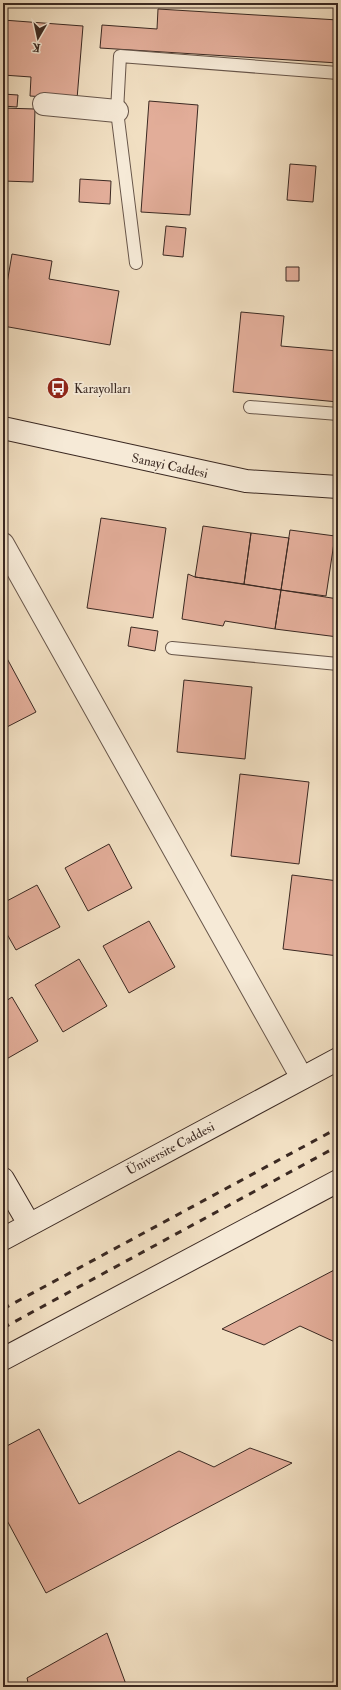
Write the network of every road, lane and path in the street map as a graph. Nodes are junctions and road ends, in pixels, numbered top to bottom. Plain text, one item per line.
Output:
1 (338, 73) edge
2 (44, 104) dead end
3 (117, 111) junction
4 (136, 264) dead end
5 (250, 407) dead end
6 (338, 414) edge
7 (3, 428) edge
8 (338, 487) edge
9 (3, 544) edge
10 (172, 648) dead end
11 (338, 664) edge
12 (338, 1059) edge
13 (302, 1078) junction
14 (3, 1179) edge
15 (338, 1181) edge
16 (3, 1209) edge
17 (16, 1231) edge
18 (3, 1359) edge

1 - 3 lane
2 - 3 street
3 - 4 lane
5 - 6 lane
7 - 8 street, Sanayi Caddesi
9 - 13 street
10 - 11 lane
12 - 13 street, Üniversite Caddesi
13 - 17 street, Üniversite Caddesi
14 - 17 street
15 - 18 street
16 - 17 street

